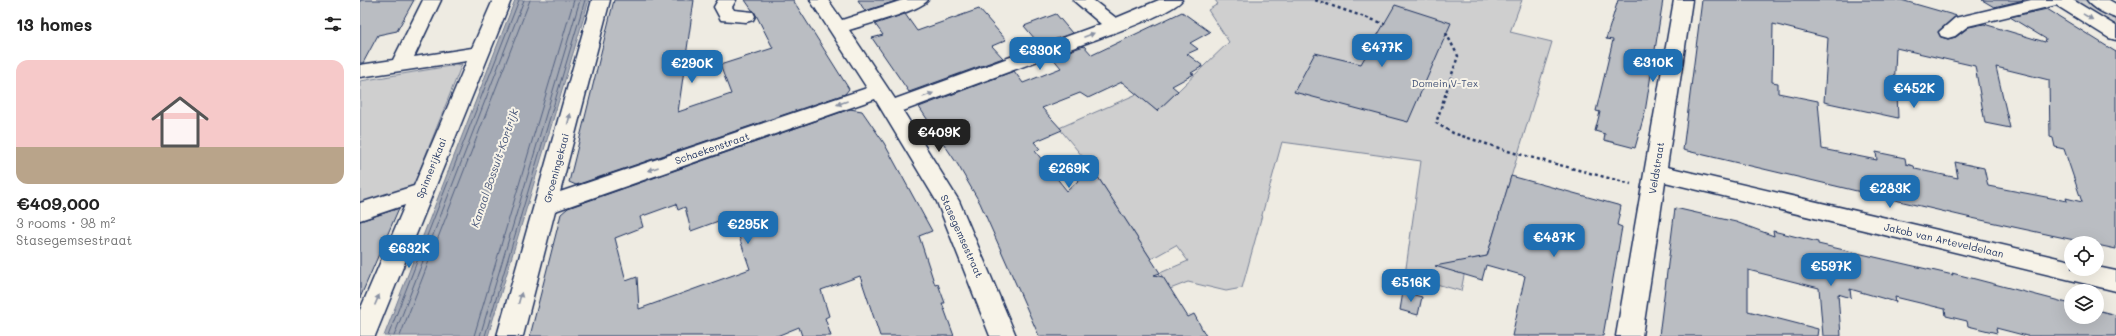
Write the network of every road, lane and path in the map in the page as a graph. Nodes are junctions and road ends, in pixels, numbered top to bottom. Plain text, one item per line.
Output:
1 (432, 0) edge
2 (502, 0) edge
3 (601, 0) edge
4 (727, 0) edge
5 (819, 0) edge
6 (919, 0) edge
7 (1082, 0) edge
8 (1173, 0) edge
9 (1315, 0) edge
10 (1683, 0) edge
11 (2054, 0) edge
12 (2060, 0) edge
13 (2096, 0) edge
14 (2116, 12) edge
15 (746, 16) dead end
16 (1385, 24) dead end
17 (1114, 26) junction
18 (837, 28) junction
19 (1948, 32) dead end
20 (1446, 34) dead end
21 (2116, 34) edge
22 (478, 53) junction
23 (400, 65) junction
24 (360, 71) edge
25 (878, 90) junction
26 (892, 108) junction
27 (1654, 181) junction
28 (423, 189) junction
29 (546, 206) junction
30 (360, 212) edge
31 (2116, 281) edge
32 (362, 336) edge
33 (510, 336) edge
34 (1004, 336) edge
35 (1629, 336) edge

1 - 23 street
2 - 22 street, Spinnerijkaai
29 -> 3 street, Groeningekaai
4 - 15 street
5 - 18 street, Stasegemsestraat
6 - 18 street
7 - 17 street
8 - 17 street
9 - 16 path
10 - 27 street, Veldstraat
11 - 19 street
12 -> 21 street
13 - 14 street
26 -> 17 street
18 - 25 street, Stasegemsestraat
20 - 27 path
22 - 23 street
22 - 28 street, Spinnerijkaai
23 - 24 street
25 - 26 street, Stasegemsestraat
25 -> 29 street, Schaekenstraat
26 - 34 street, Stasegemsestraat
27 - 31 street, Jakob van Arteveldelaan
27 - 35 street, Veldstraat
28 - 30 street
32 -> 28 street, Spinnerijkaai
33 -> 29 street, Groeningekaai

